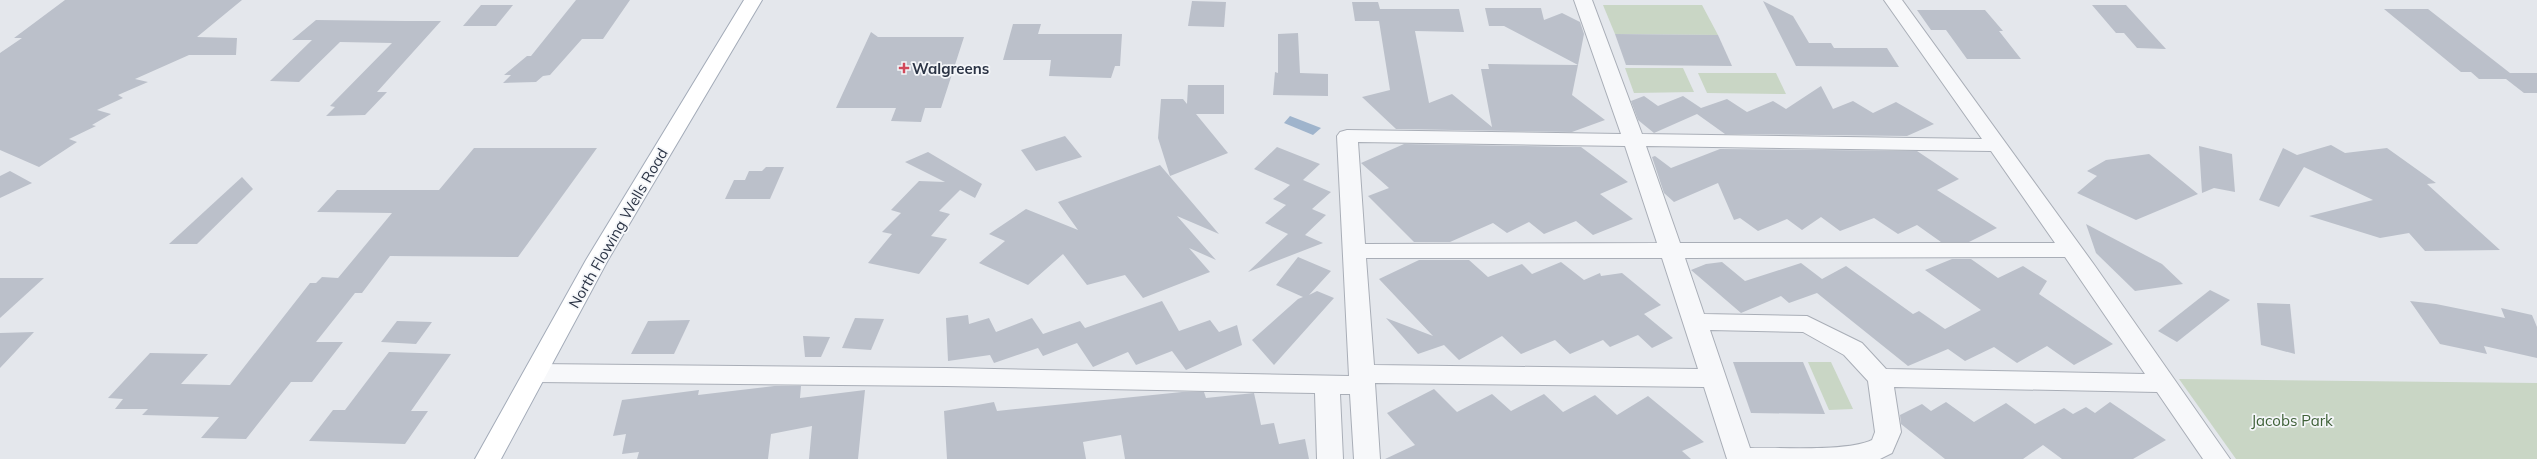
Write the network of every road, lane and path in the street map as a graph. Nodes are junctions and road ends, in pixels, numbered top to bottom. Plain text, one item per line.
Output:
1 (753, 0) edge
2 (1583, 0) edge
3 (1893, 0) edge
4 (1634, 141) junction
5 (1996, 144) junction
6 (2072, 250) junction
7 (1353, 251) junction
8 (1670, 251) junction
9 (1695, 322) junction
10 (536, 373) junction
11 (1714, 378) junction
12 (1880, 378) junction
13 (1362, 380) junction
14 (2165, 383) junction
15 (1327, 385) junction
16 (1740, 458) edge
17 (488, 459) edge
18 (1330, 459) edge
19 (1366, 459) edge
20 (2218, 459) edge

1 - 10 main road, North Flowing Wells Road
2 - 4 street
3 - 5 street
4 - 5 street
4 - 7 street
4 - 8 street
5 - 6 street
6 - 8 street
6 - 14 street
7 - 8 street
7 - 13 street
8 - 9 street
9 - 11 street
9 - 12 street
10 - 15 street
10 - 17 main road, North Flowing Wells Road
11 - 13 street
11 - 16 street
12 - 14 street
12 - 16 street
13 - 15 street
13 - 19 street
14 - 20 street
15 - 18 street

